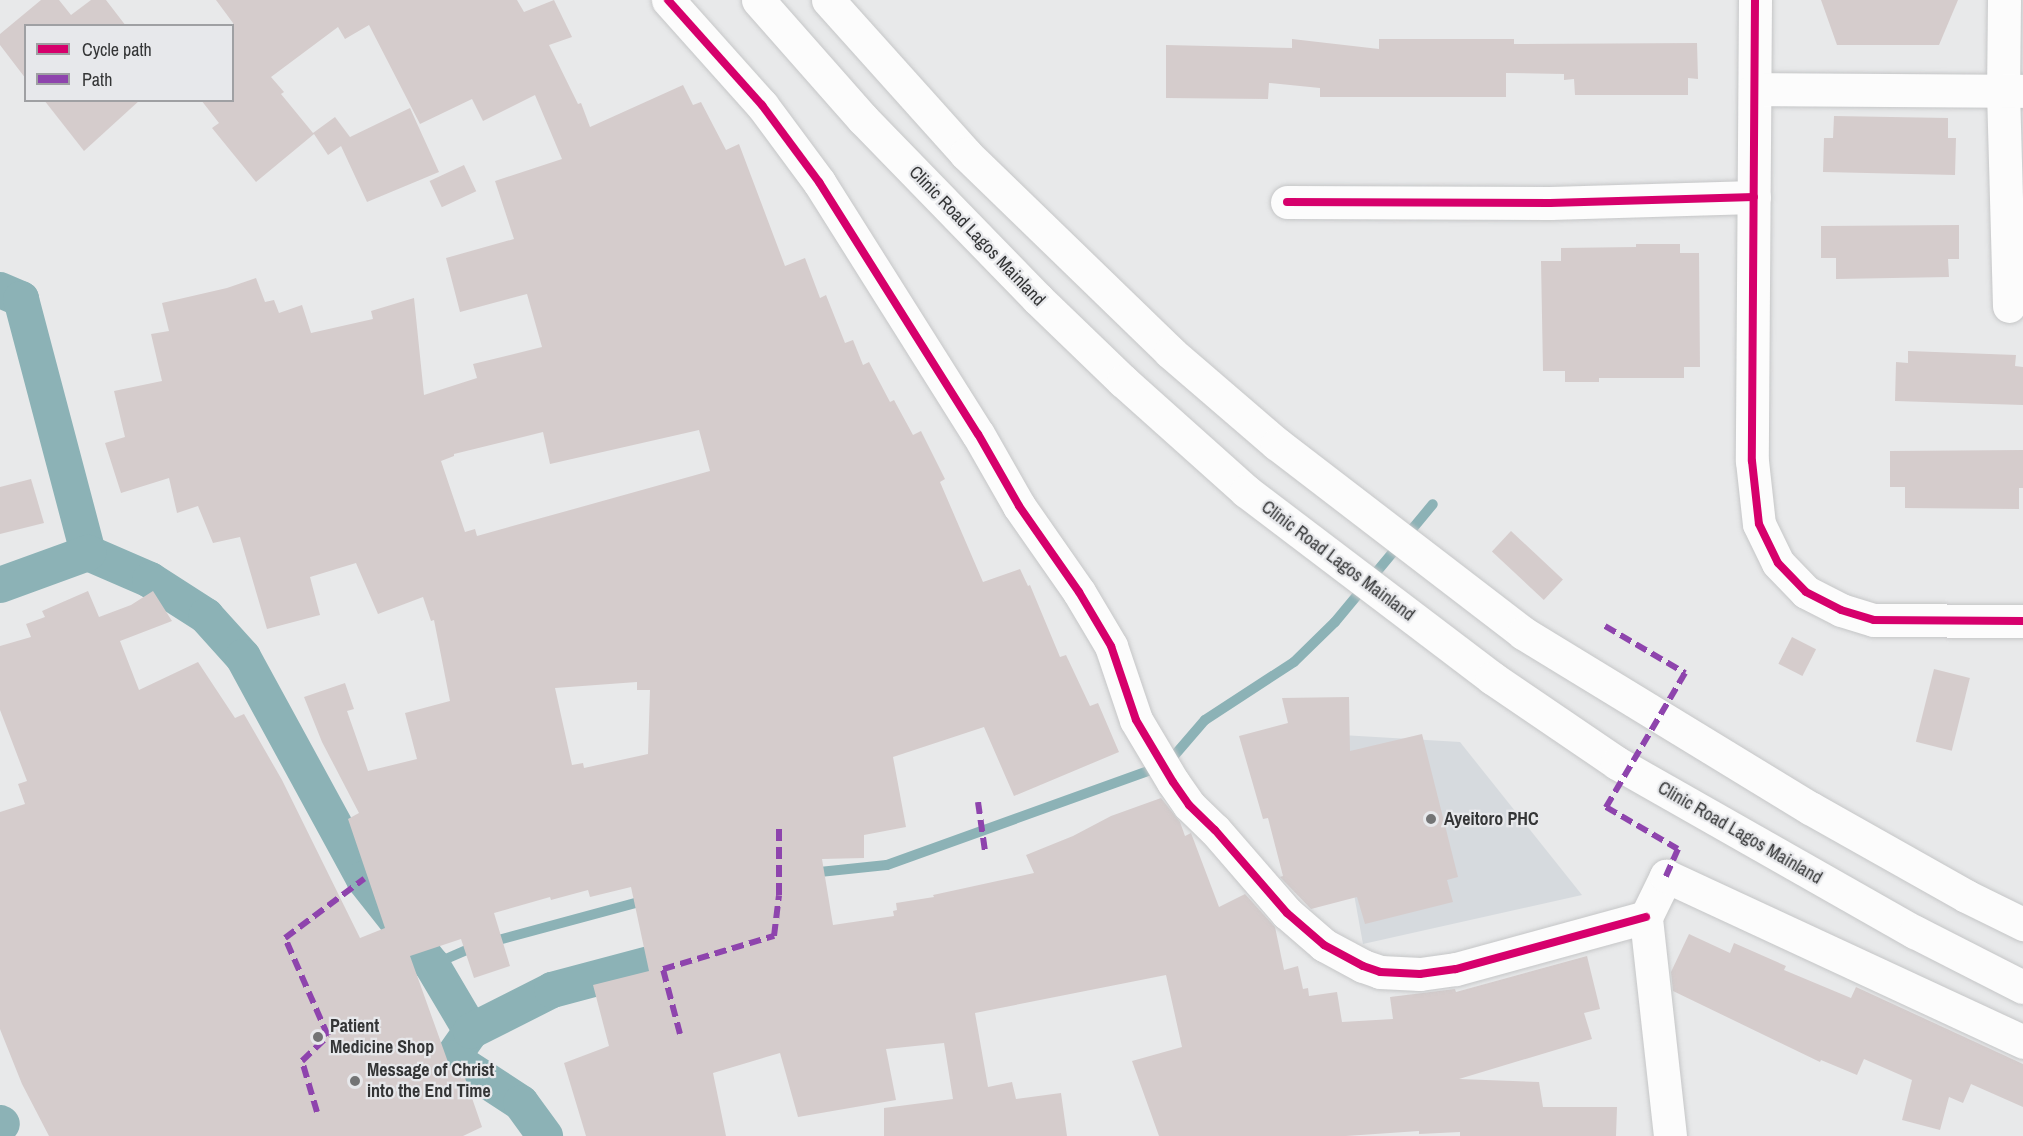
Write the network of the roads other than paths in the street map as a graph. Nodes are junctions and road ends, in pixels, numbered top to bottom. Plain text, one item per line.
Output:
1 (668, 0) edge
2 (758, 0) edge
3 (828, 0) edge
4 (1755, 0) edge
5 (2004, 0) edge
6 (1755, 88) junction
7 (2013, 91) edge
8 (1754, 197) junction
9 (1287, 202) dead end
10 (2009, 306) dead end
11 (2023, 621) edge
12 (1646, 917) junction
13 (2023, 924) edge
14 (2023, 987) edge
15 (2023, 1042) edge
16 (1670, 1136) edge

1 - 12 street
2 - 14 street, Clinic Road Lagos Mainland
3 - 13 street
4 - 6 street
5 - 7 street
6 - 7 street
6 - 8 street
7 - 10 street
8 - 9 street
8 - 11 street
12 - 15 street
12 - 16 street

